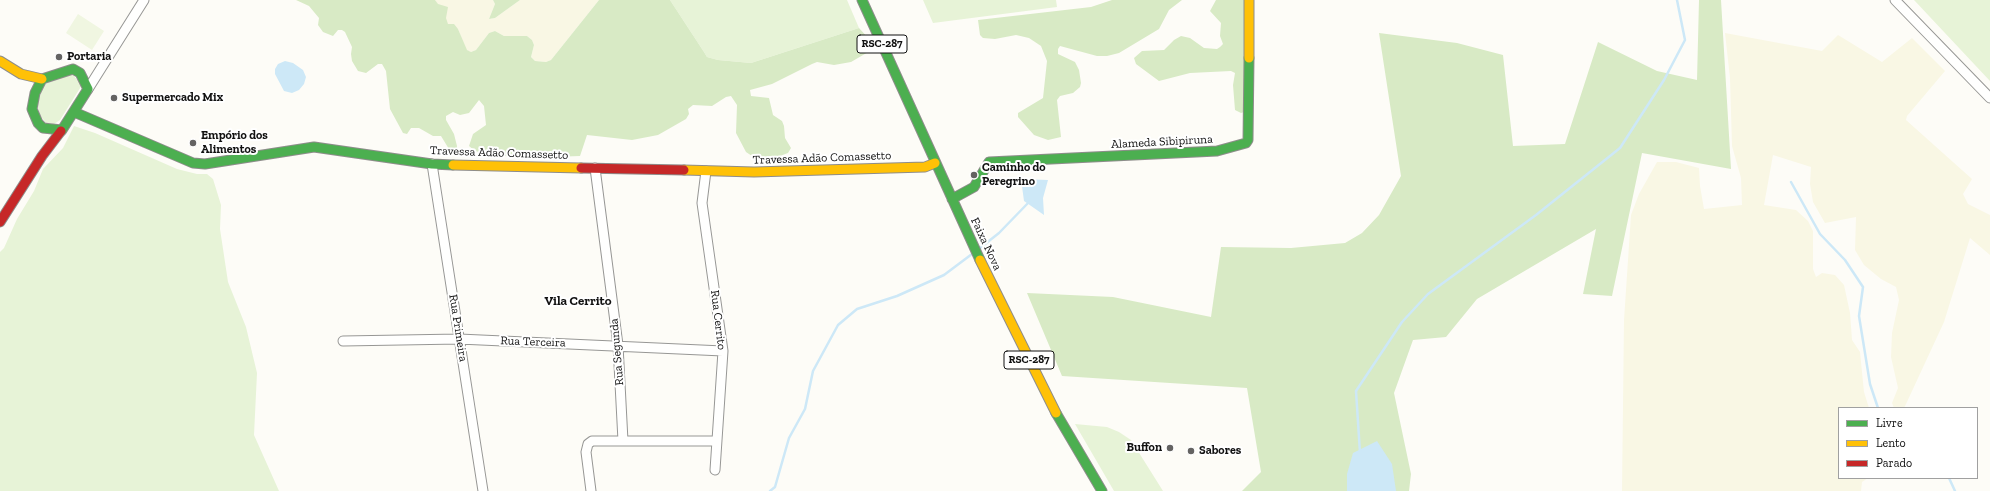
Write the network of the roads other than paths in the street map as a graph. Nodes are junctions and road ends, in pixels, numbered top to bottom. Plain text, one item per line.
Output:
1 (144, 0) edge
2 (862, 0) edge
3 (1249, 0) edge
4 (1895, 0) edge
5 (0, 61) edge
6 (105, 62) junction
7 (80, 73) junction
8 (21, 74) junction
9 (42, 80) junction
10 (88, 89) junction
11 (35, 93) junction
12 (1990, 98) edge
13 (74, 112) junction
14 (43, 128) junction
15 (62, 130) junction
16 (42, 156) junction
17 (935, 163) junction
18 (432, 164) junction
19 (595, 168) junction
20 (706, 171) junction
21 (952, 199) junction
22 (0, 222) edge
23 (459, 339) junction
24 (343, 341) dead end
25 (618, 345) junction
26 (723, 351) junction
27 (623, 441) junction
28 (717, 441) junction
29 (715, 470) dead end
30 (483, 491) edge
31 (591, 491) edge
32 (1102, 491) edge

1 - 6 street
2 - 17 main road, Faixa Nova / RSC-287
3 - 21 main road, Alameda Sibipiruna
4 - 12 street
5 - 8 main road
6 - 7 street
6 - 10 street
7 - 9 main road
7 - 10 main road
8 - 9 main road
8 - 11 main road
9 - 11 main road
10 - 13 main road
11 - 14 main road
13 - 15 main road
13 - 18 main road, Travessa Adão Comassetto
14 - 15 main road
14 - 16 main road
15 - 16 main road
16 - 22 main road
17 - 20 main road, Travessa Adão Comassetto
17 - 21 main road, Faixa Nova / RSC-287
18 - 19 main road, Travessa Adão Comassetto
18 - 23 street, Rua Primeira
19 - 20 main road, Travessa Adão Comassetto
19 - 25 street, Rua Segunda
20 - 26 street, Rua Cerrito
21 - 32 main road, Faixa Nova / RSC-287
23 - 24 street, Rua Terceira
23 - 25 street, Rua Terceira
23 - 30 street, Rua Primeira
25 - 26 street, Rua Terceira
25 - 27 street, Rua Segunda
26 - 28 street, Rua Cerrito
27 - 28 street
27 - 31 street
28 - 29 street, Rua Cerrito

